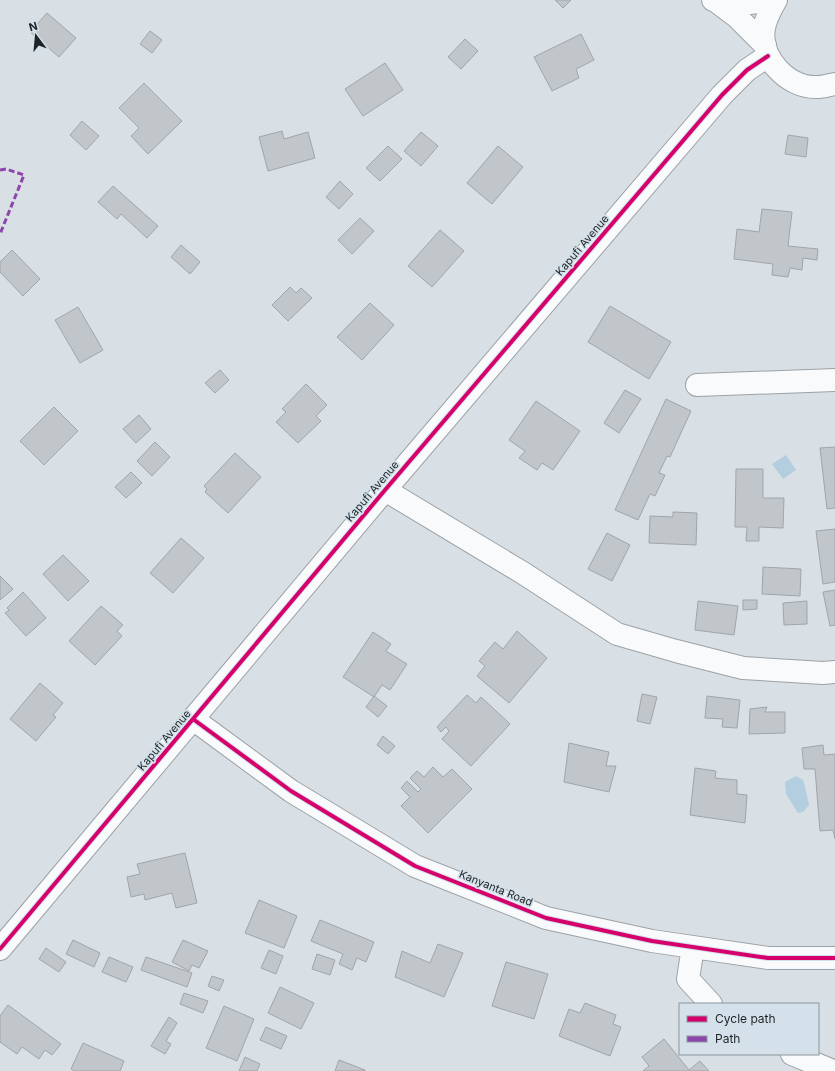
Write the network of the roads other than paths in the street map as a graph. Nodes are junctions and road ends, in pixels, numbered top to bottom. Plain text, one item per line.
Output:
1 (772, 0) edge
2 (776, 0) edge
3 (714, 1) edge
4 (766, 50) junction
5 (825, 86) edge
6 (835, 100) edge
7 (835, 380) edge
8 (697, 385) dead end
9 (385, 490) junction
10 (835, 672) edge
11 (193, 720) junction
12 (693, 947) junction
13 (0, 949) edge
14 (835, 958) edge
15 (709, 1003) edge
16 (794, 1055) edge
17 (833, 1071) edge

1 - 3 street
2 - 4 street
3 - 4 street
4 - 5 street
4 - 9 street, Kapufi Avenue
5 - 6 street
7 - 8 street
9 - 10 street
9 - 11 street, Kapufi Avenue
11 - 12 street, Kanyanta Road
11 - 13 street, Kapufi Avenue
12 - 14 street, Kanyanta Road
12 - 15 street
16 - 17 street

